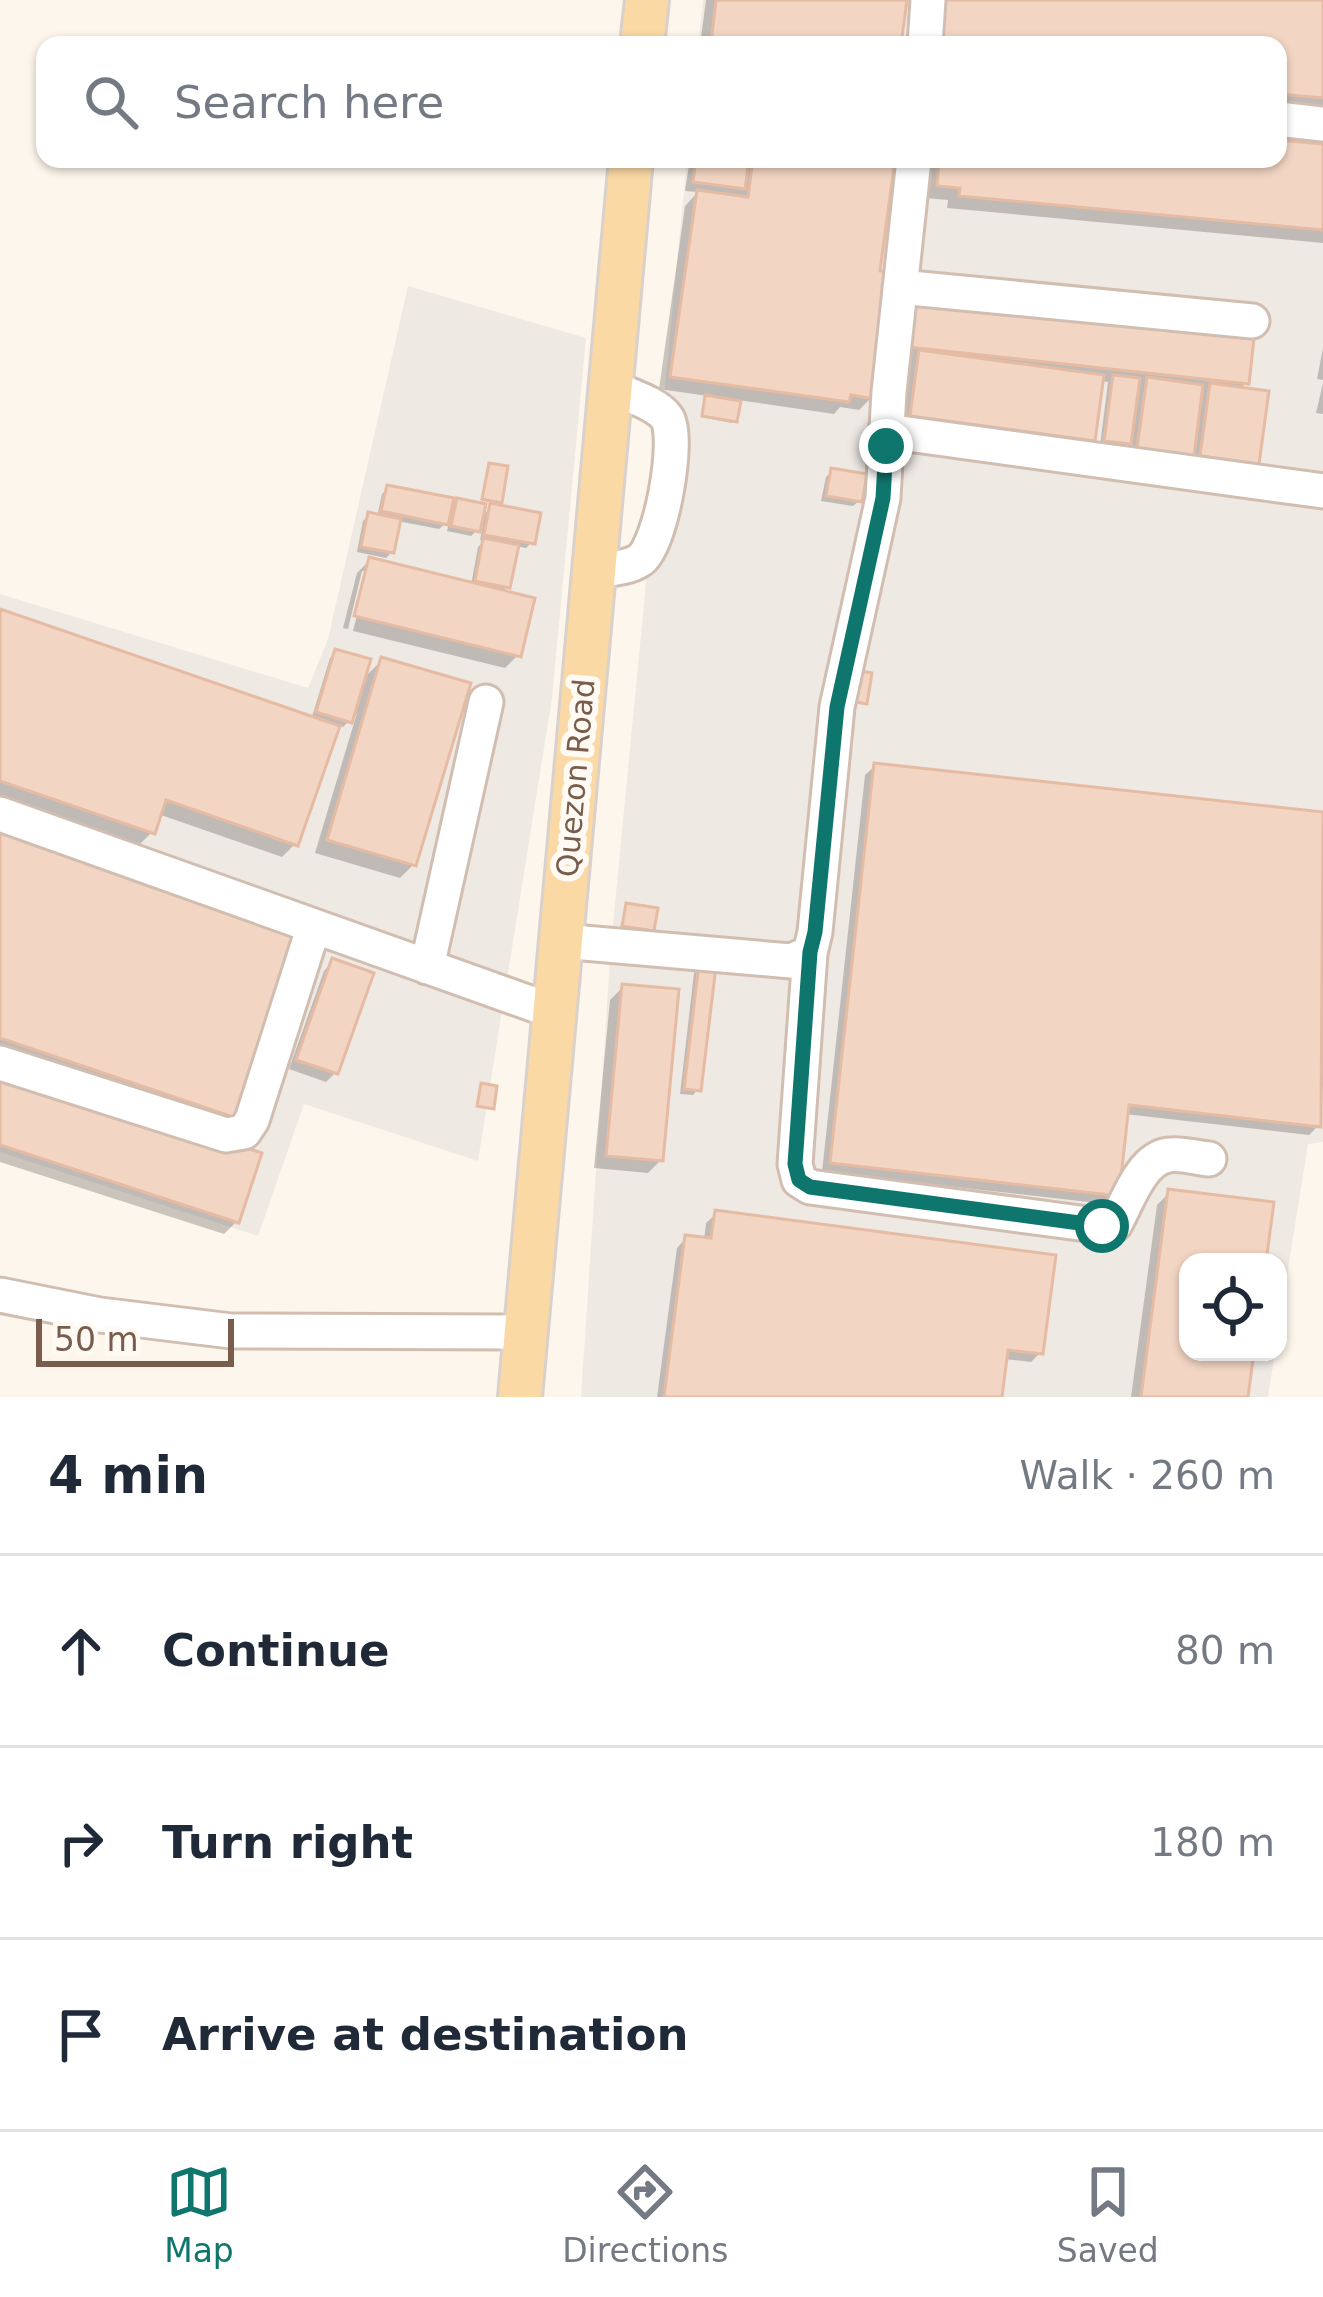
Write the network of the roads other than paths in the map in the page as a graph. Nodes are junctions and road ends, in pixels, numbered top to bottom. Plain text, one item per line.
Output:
1 (647, 0) edge
2 (928, 0) edge
3 (643, 36) edge
4 (926, 36) edge
5 (1287, 120) edge
6 (1323, 124) edge
7 (631, 168) edge
8 (913, 168) edge
9 (900, 286) junction
10 (1252, 321) dead end
11 (611, 387) junction
12 (886, 431) junction
13 (1323, 491) edge
14 (595, 571) junction
15 (486, 702) dead end
16 (0, 814) edge
17 (314, 926) junction
18 (561, 941) junction
19 (810, 952) junction
20 (427, 967) junction
21 (555, 1012) junction
22 (0, 1063) edge
23 (1209, 1160) dead end
24 (0, 1295) edge
25 (526, 1331) junction
26 (520, 1397) edge

1 - 3 main road
2 - 4 lane
5 - 6 lane
7 - 11 main road, Quezon Road
8 - 9 lane
9 - 10 lane
9 - 12 lane
11 - 14 main road, Quezon Road
11 - 14 lane
12 - 13 lane
12 - 19 lane
14 - 18 main road, Quezon Road
15 - 20 lane
16 - 17 lane
17 - 20 lane
17 - 22 lane
18 - 19 lane
18 - 21 main road, Quezon Road
19 - 23 lane
20 - 21 lane
21 - 25 main road, Quezon Road
24 - 25 lane
25 - 26 main road, Quezon Road

